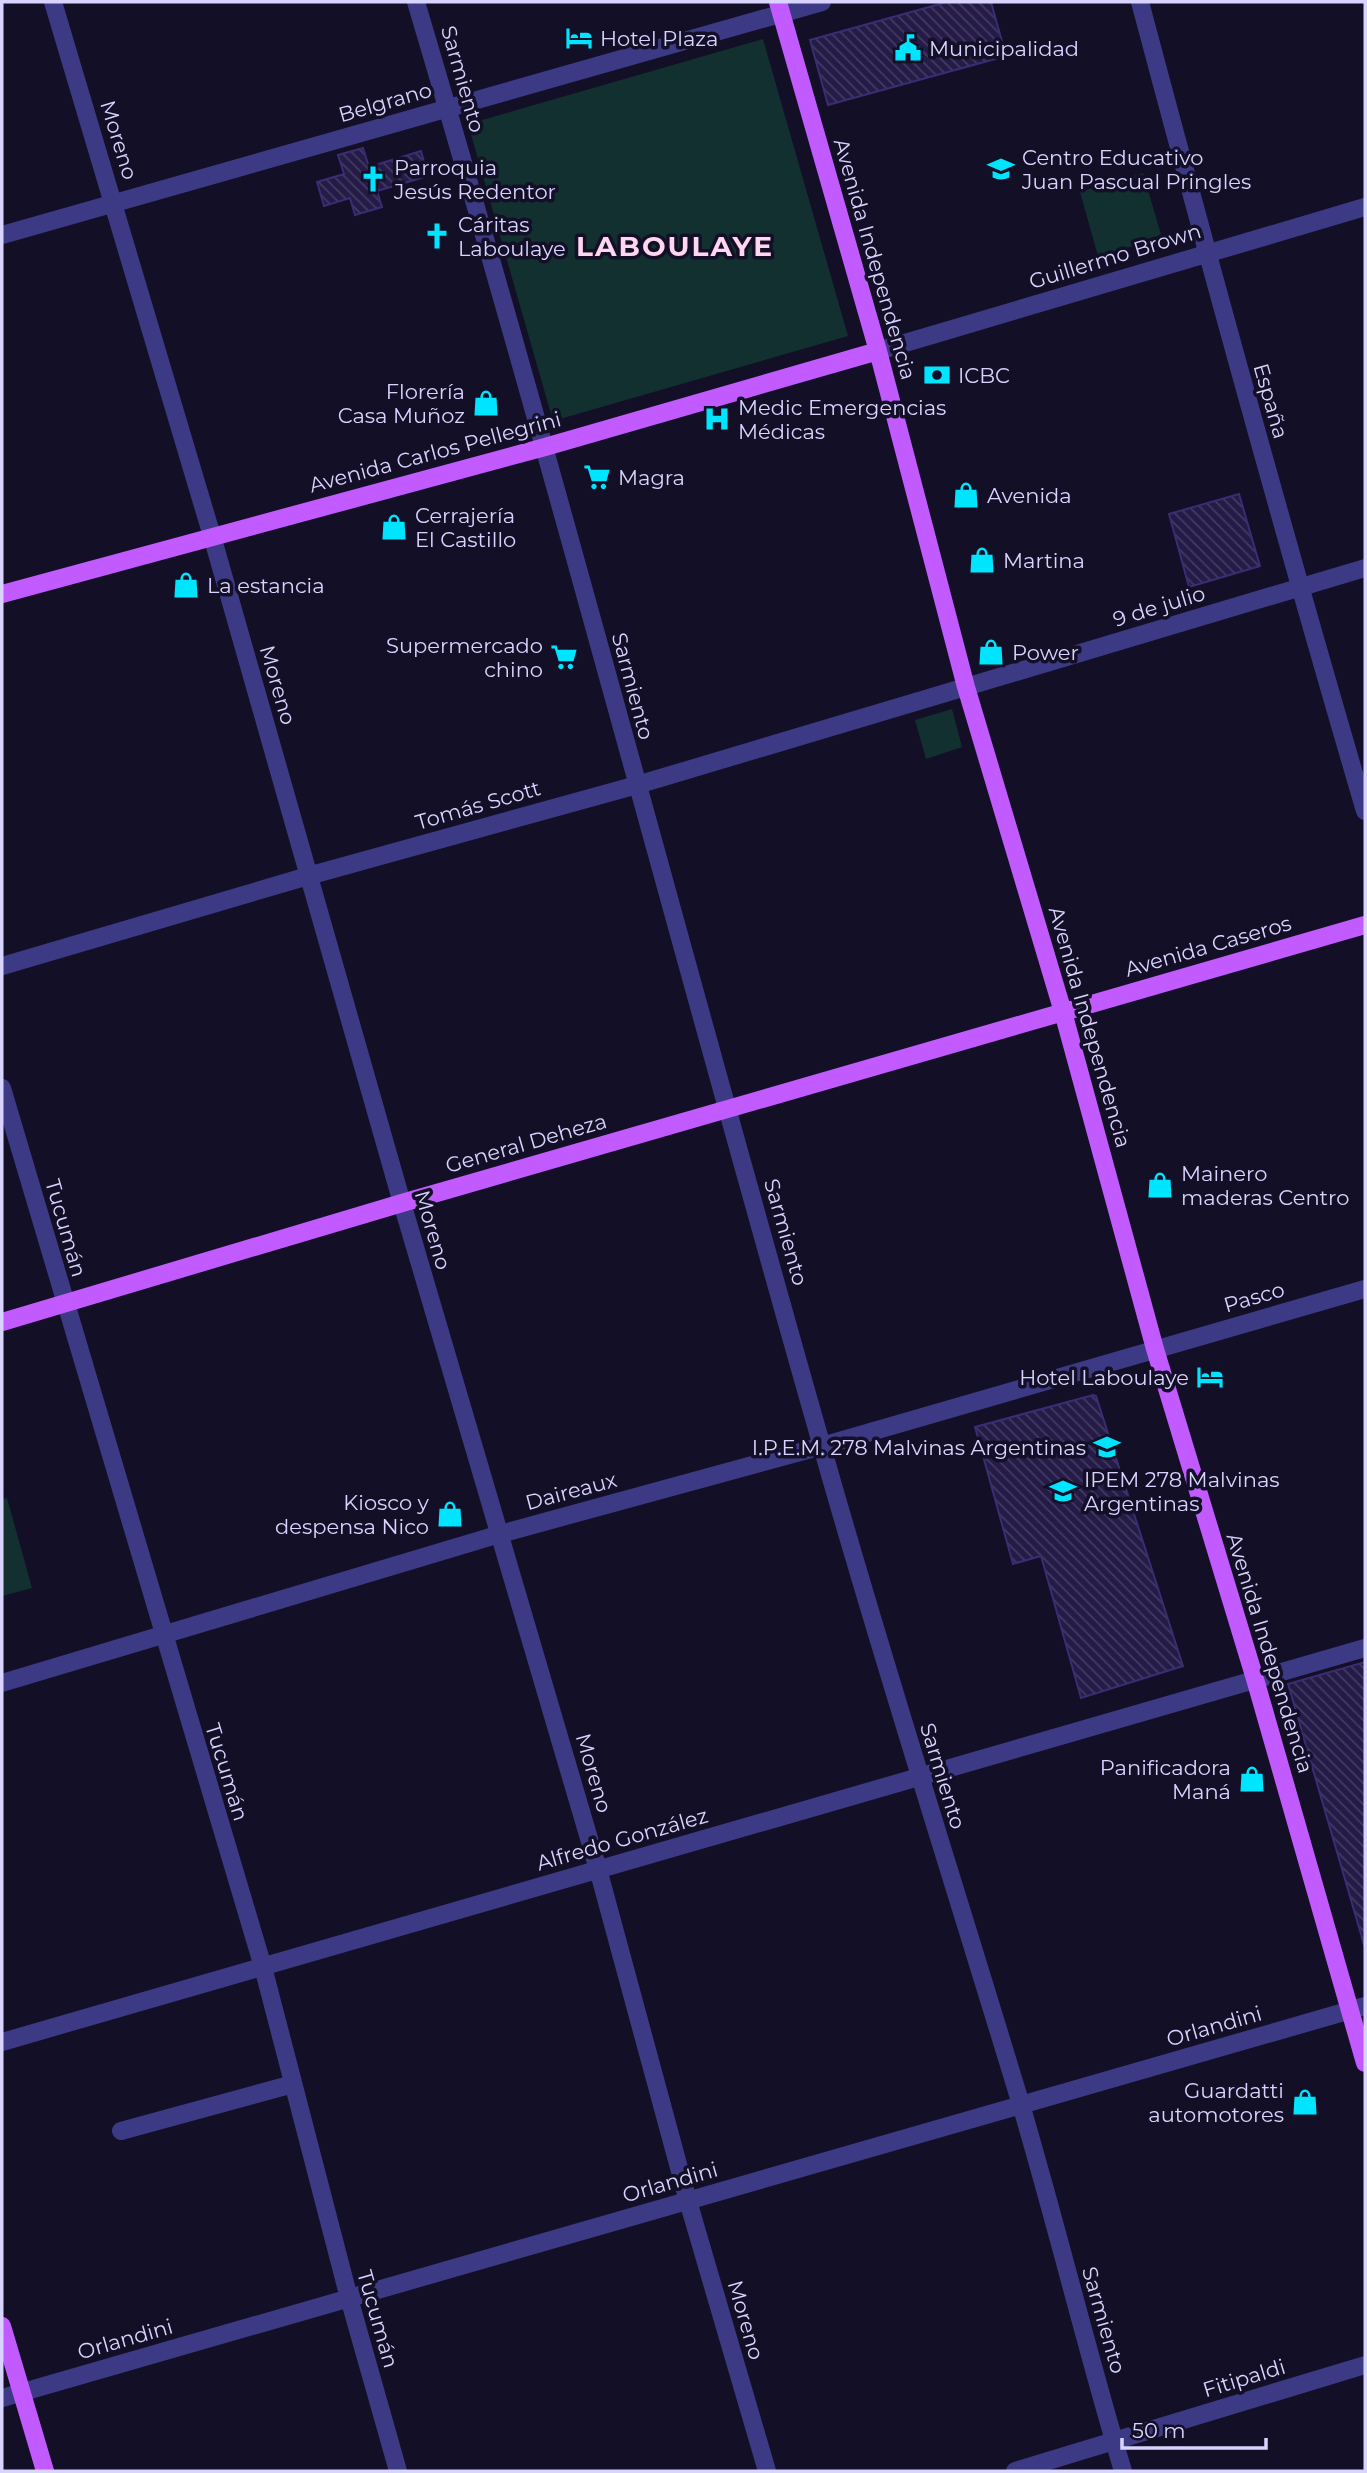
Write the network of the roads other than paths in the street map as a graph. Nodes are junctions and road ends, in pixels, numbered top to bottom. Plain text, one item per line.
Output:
1 (53, 2) edge
2 (416, 2) edge
3 (822, 2) edge
4 (1140, 2) edge
5 (779, 8) edge
6 (447, 107) junction
7 (114, 202) junction
8 (1365, 207) edge
9 (2, 235) edge
10 (1206, 253) junction
11 (878, 351) junction
12 (545, 447) junction
13 (212, 536) junction
14 (1365, 568) edge
15 (1300, 588) junction
16 (2, 594) edge
17 (966, 687) junction
18 (636, 785) junction
19 (1365, 811) edge
20 (308, 876) junction
21 (1365, 925) edge
22 (2, 966) edge
23 (1063, 1012) junction
24 (2, 1088) edge
25 (728, 1108) junction
26 (402, 1203) junction
27 (1365, 1290) edge
28 (64, 1304) junction
29 (2, 1322) edge
30 (1155, 1349) junction
31 (822, 1447) junction
32 (500, 1534) junction
33 (162, 1634) junction
34 (1365, 1648) edge
35 (1255, 1679) junction
36 (2, 1683) edge
37 (919, 1776) junction
38 (598, 1869) junction
39 (262, 1967) junction
40 (1358, 2008) edge
41 (2, 2042) edge
42 (1365, 2063) edge
43 (293, 2084) junction
44 (1021, 2105) junction
45 (121, 2131) dead end
46 (688, 2201) junction
47 (348, 2298) junction
48 (2, 2326) edge
49 (1365, 2365) edge
50 (22, 2393) junction
51 (2, 2398) edge
52 (1114, 2442) junction
53 (44, 2471) edge
54 (398, 2471) edge
55 (767, 2471) edge
56 (1015, 2471) edge
57 (1123, 2471) edge

1 - 7 street, Moreno
2 - 6 street, Sarmiento
3 - 5 street, Belgrano
4 - 10 street, España
5 - 6 street, Belgrano
5 - 11 main road, Avenida Independencia
6 - 7 street, Belgrano
6 - 12 street, Sarmiento
7 - 9 street, Belgrano
7 - 13 street, Moreno
8 - 10 street, Guillermo Brown
10 - 11 street, Guillermo Brown
10 - 15 street, España
11 - 12 main road, Avenida Carlos Pellegrini
11 - 17 main road, Avenida Independencia
12 - 13 main road, Avenida Carlos Pellegrini
12 - 18 street, Sarmiento
13 - 16 main road, Avenida Carlos Pellegrini
13 - 20 street, Moreno
14 - 15 street, 9 de julio
15 - 17 street, 9 de julio
15 - 19 street, España
17 - 18 street, Tomás Scott
17 - 23 main road, Avenida Independencia
18 - 20 street, Tomás Scott
18 - 25 street, Sarmiento
20 - 22 street, Tomás Scott
20 - 26 street, Moreno
21 - 23 main road, Avenida Caseros
23 - 25 main road, General Deheza
23 - 30 main road, Avenida Independencia
24 - 28 street, Tucumán
25 - 26 main road, General Deheza
25 - 31 street, Sarmiento
26 - 28 main road, General Deheza
26 - 32 street, Moreno
27 - 30 street, Pasco
28 - 29 main road, General Deheza
28 - 33 street, Tucumán
30 - 31 street, Daireaux
30 - 35 main road, Avenida Independencia
31 - 32 street, Daireaux
31 - 37 street, Sarmiento
32 - 33 street, Daireaux
32 - 38 street, Moreno
33 - 36 street, Daireaux
33 - 39 street, Tucumán
34 - 35 street, Alfredo González
35 - 37 street, Alfredo González
35 - 40 main road, Avenida Independencia
37 - 38 street, Alfredo González
37 - 44 street, Sarmiento
38 - 39 street, Alfredo González
38 - 46 street, Moreno
39 - 41 street, Alfredo González
39 - 43 street, Tucumán
40 - 42 main road, Avenida Independencia
40 - 44 street, Orlandini
43 - 45 street
43 - 47 street, Tucumán
44 - 46 street, Orlandini
44 - 52 street, Sarmiento
46 - 47 street, Orlandini
46 - 55 street, Moreno
47 - 50 street, Orlandini
47 - 54 street, Tucumán
48 - 50 main road
49 - 52 street, Fitipaldi
50 - 51 street, Orlandini
50 - 53 main road
52 - 56 street, Fitipaldi
52 - 57 street, Sarmiento

